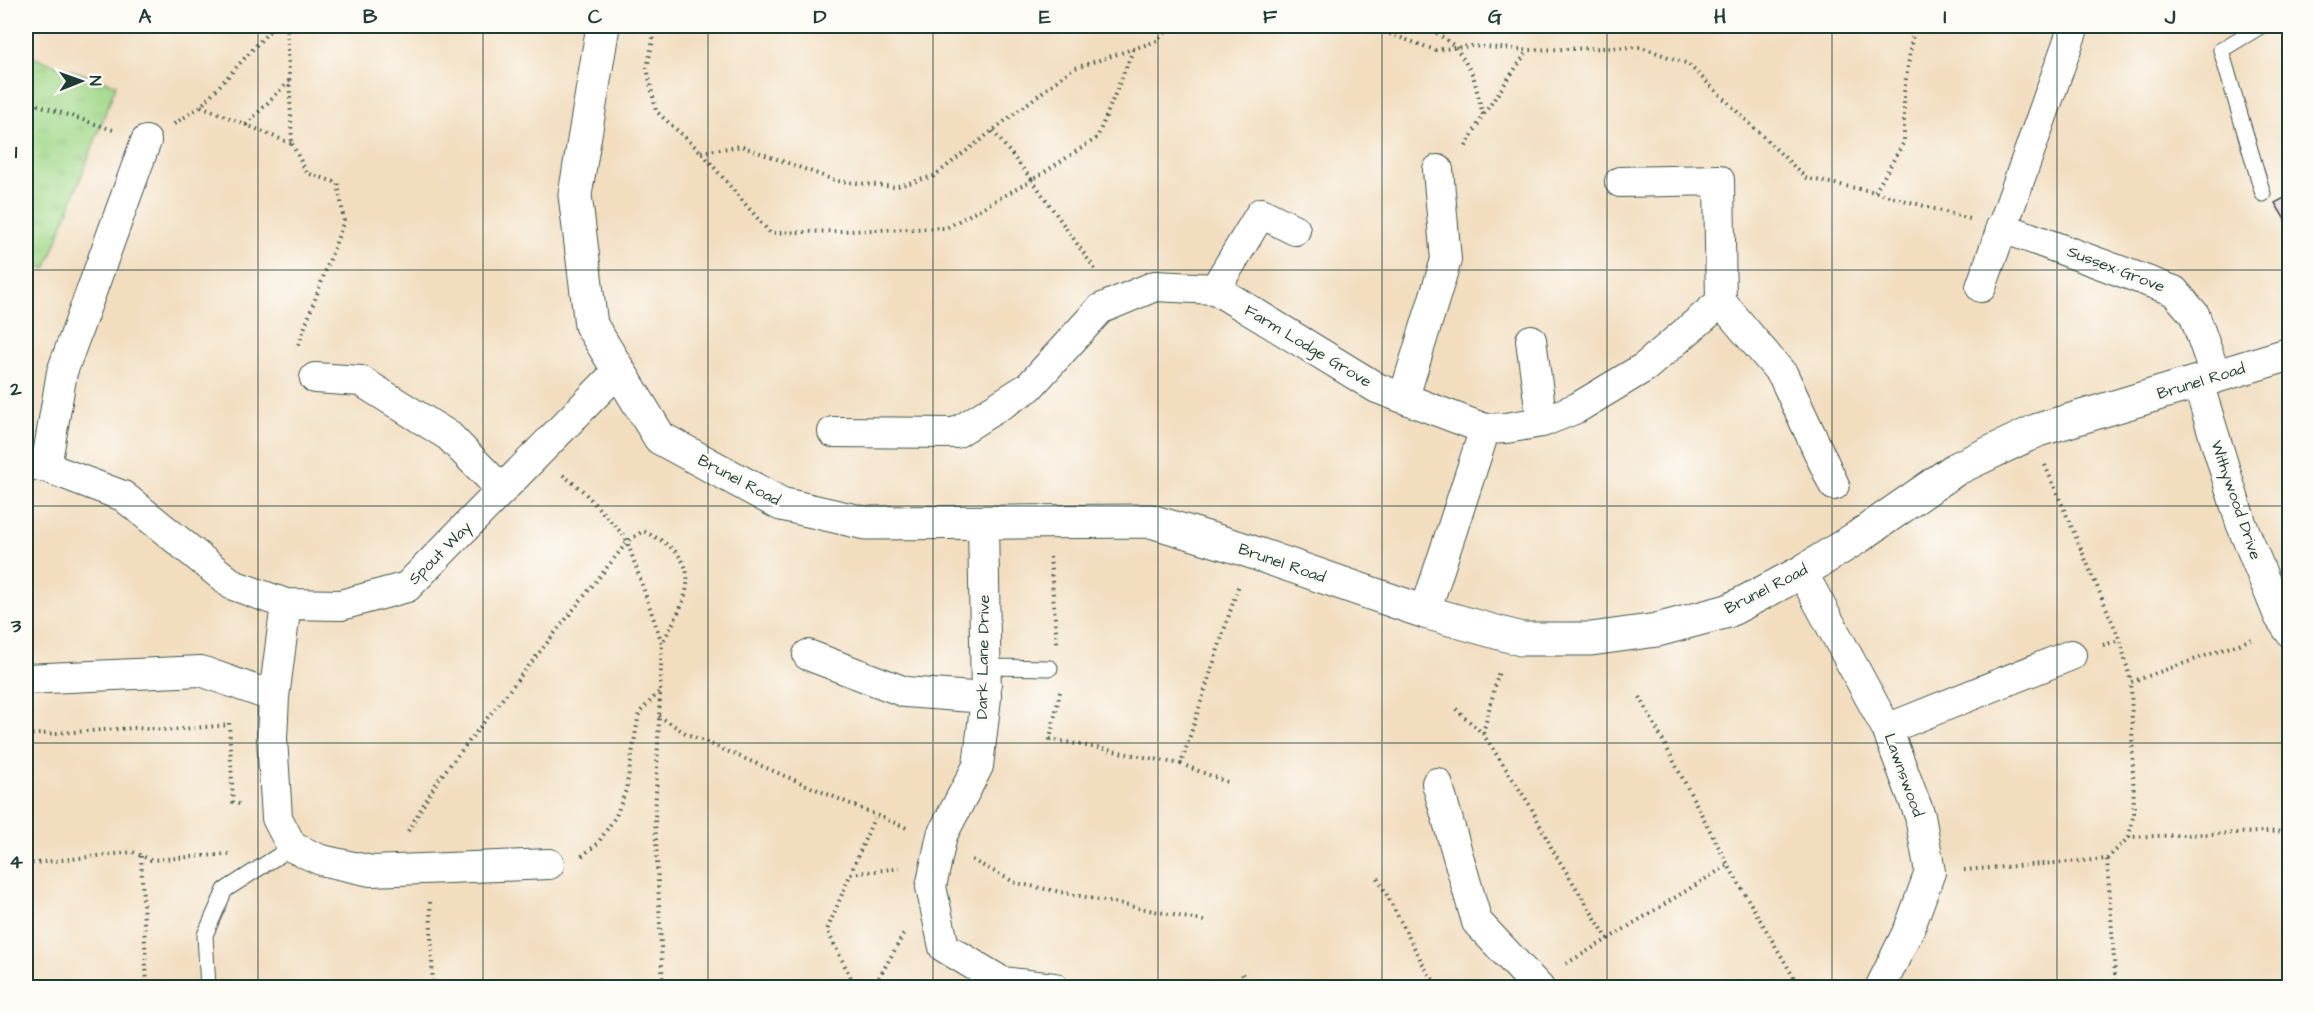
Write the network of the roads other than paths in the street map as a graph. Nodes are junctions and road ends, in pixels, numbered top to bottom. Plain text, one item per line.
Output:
1 (603, 26) edge
2 (2074, 26) edge
3 (2261, 26) edge
4 (146, 141) road end
5 (1438, 170) road end
6 (1620, 182) dead end
7 (2263, 194) dead end
8 (2001, 227) junction
9 (1295, 231) dead end
10 (1981, 287) dead end
11 (1215, 289) junction
12 (1721, 302) junction
13 (1531, 340) dead end
14 (2289, 354) edge
15 (618, 370) junction
16 (315, 378) road end
17 (2207, 380) junction
18 (1404, 397) junction
19 (1542, 422) junction
20 (1485, 429) junction
21 (833, 432) dead end
22 (36, 465) edge
23 (1834, 485) dead end
24 (502, 490) junction
25 (983, 522) junction
26 (1802, 572) junction
27 (286, 604) junction
28 (1425, 612) junction
29 (2287, 622) edge
30 (808, 655) dead end
31 (2071, 655) dead end
32 (986, 667) junction
33 (1050, 668) dead end
34 (26, 679) edge
35 (274, 697) junction
36 (986, 698) junction
37 (1887, 729) junction
38 (1437, 783) dead end
39 (292, 847) junction
40 (549, 864) road end
41 (1537, 985) edge
42 (208, 987) edge
43 (1054, 987) edge
44 (1880, 987) edge

1 - 15 street, Brunel Road
2 - 8 street
3 - 7 lane
4 - 22 street
5 - 18 street
6 - 12 street
8 - 10 street
8 - 17 street, Sussex Grove
9 - 11 street
11 - 18 street, Farm Lodge Grove
11 - 21 street, Farm Lodge Grove
12 - 19 street, Farm Lodge Grove
12 - 23 street
13 - 19 street
14 - 17 street, Brunel Road
15 - 24 street, Spout Way
15 - 25 street, Brunel Road
16 - 24 street
17 - 26 street, Brunel Road
17 - 29 street, Withywood Drive
18 - 20 street, Farm Lodge Grove
19 - 20 street, Farm Lodge Grove
20 - 28 street
22 - 27 street, Spout Way
24 - 27 street, Spout Way
25 - 28 street, Brunel Road
25 - 32 street, Dark Lane Drive
26 - 28 street, Brunel Road
26 - 37 street, Lawnswood
27 - 35 street
30 - 36 street
31 - 37 street
32 - 33 lane
32 - 36 street, Dark Lane Drive
34 - 35 street
35 - 39 street
36 - 43 street, Dark Lane Drive
37 - 44 street, Lawnswood
38 - 41 street
39 - 40 street
39 - 42 lane

